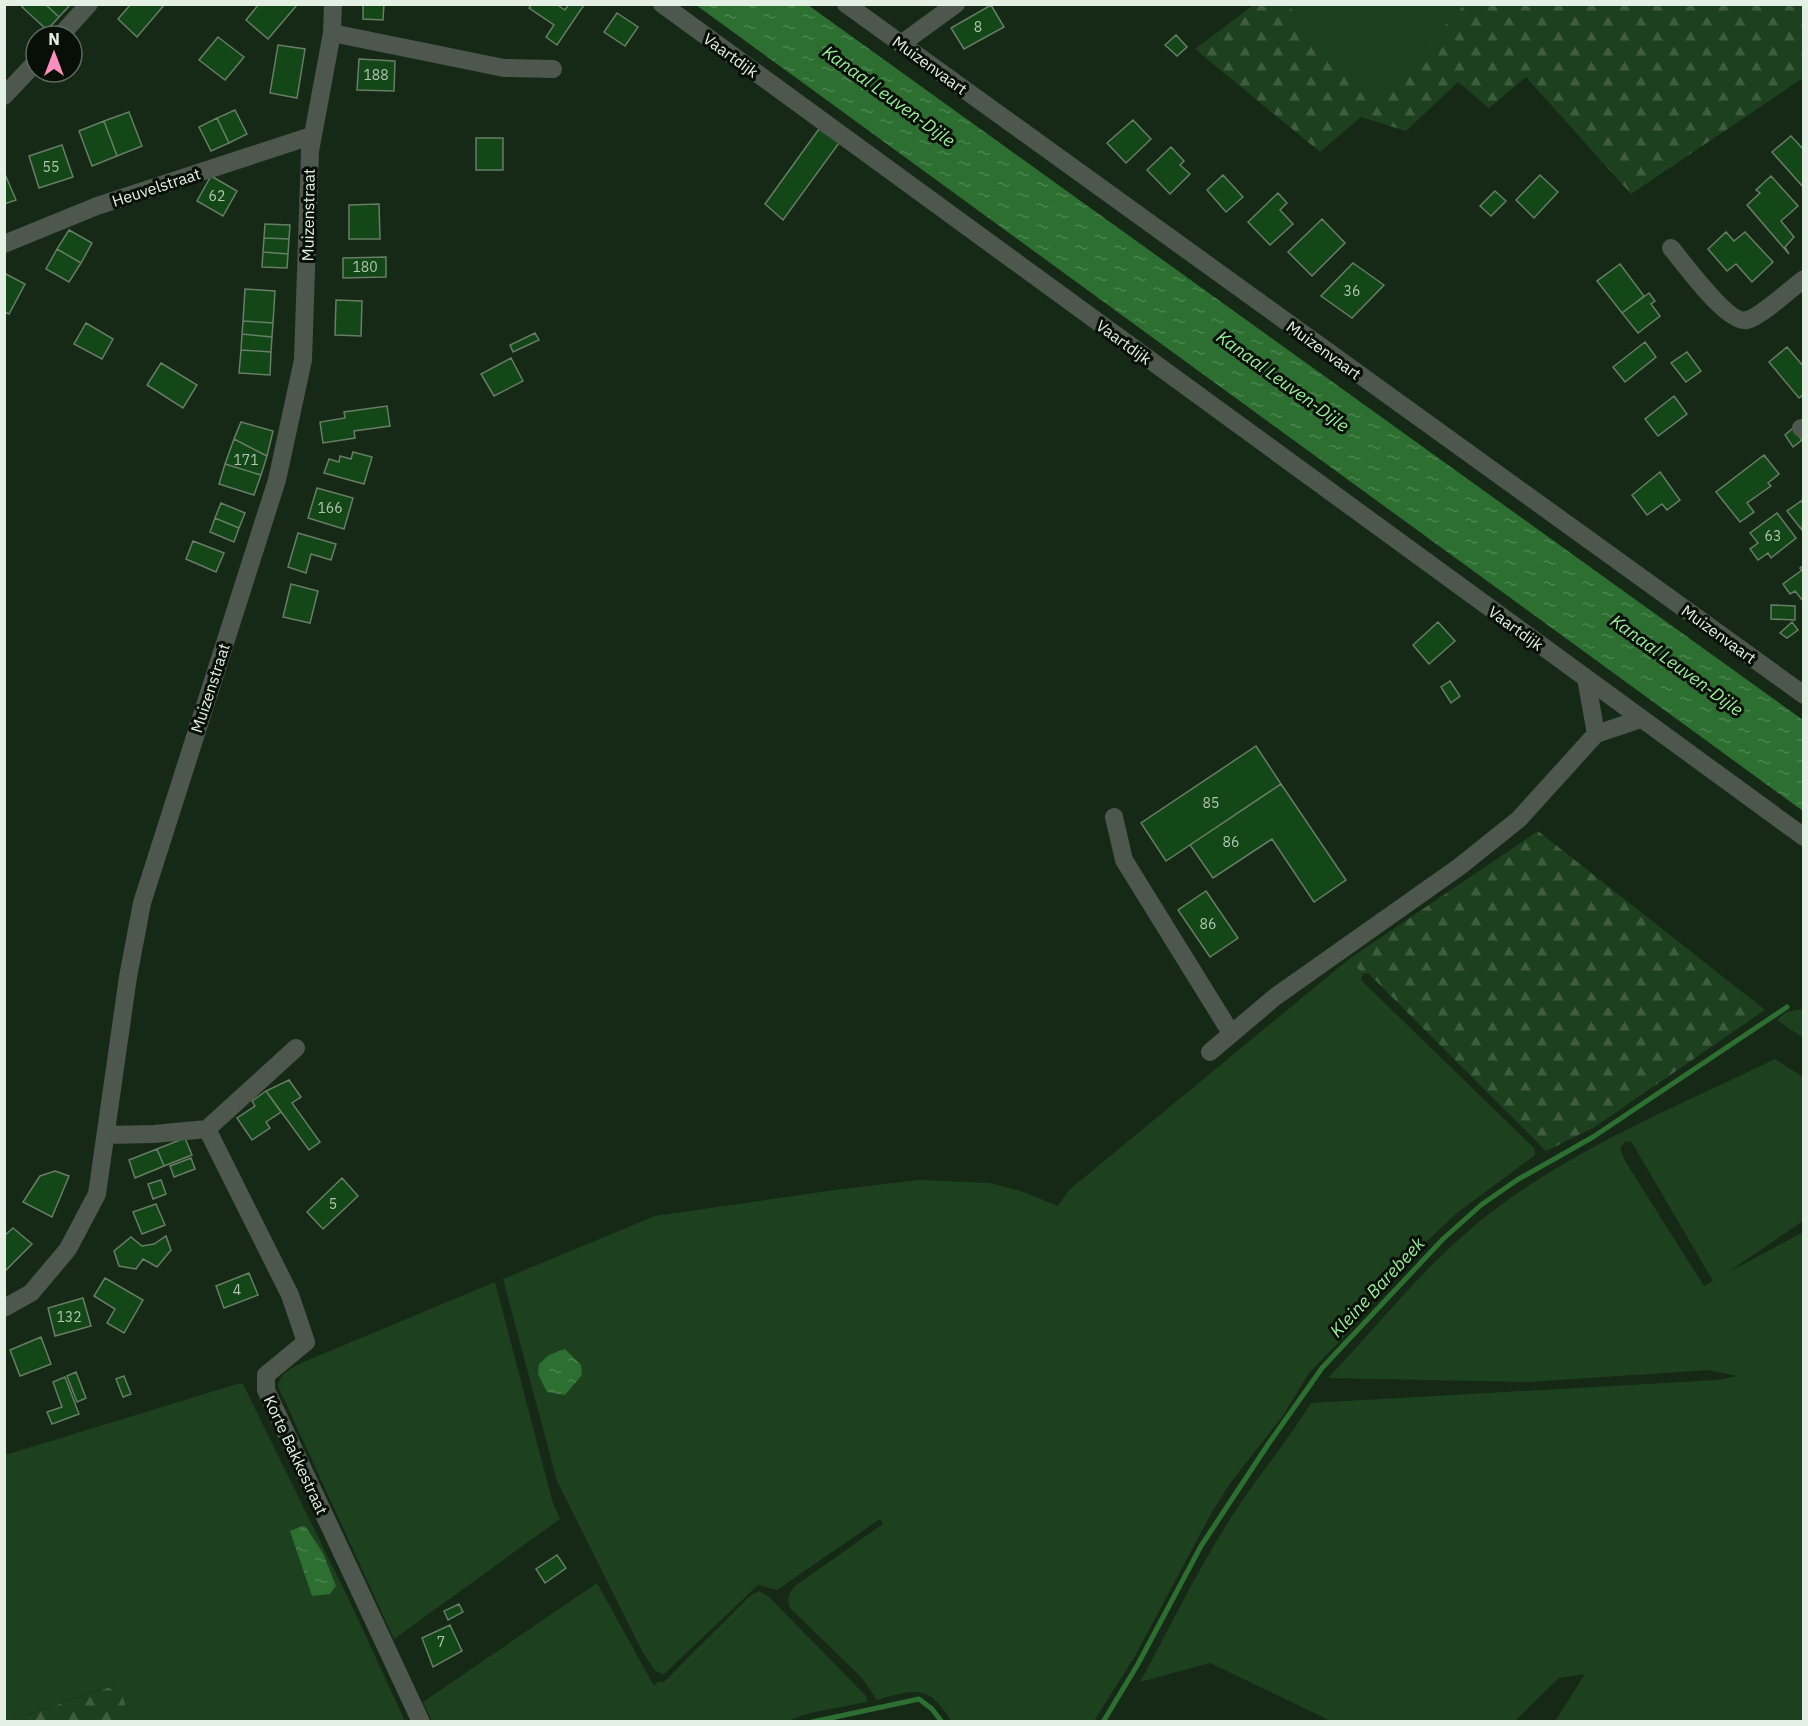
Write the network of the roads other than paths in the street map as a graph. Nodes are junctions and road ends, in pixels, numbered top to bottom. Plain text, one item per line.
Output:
1 (89, 4) edge
2 (333, 4) edge
3 (662, 4) edge
4 (846, 4) edge
5 (956, 4) edge
6 (71, 24) edge
7 (332, 33) junction
8 (901, 44) junction
9 (553, 69) dead end
10 (24, 75) edge
11 (4, 96) edge
12 (311, 136) junction
13 (4, 244) edge
14 (1671, 248) dead end
15 (1803, 279) edge
16 (1586, 678) junction
17 (1803, 695) edge
18 (1641, 719) junction
19 (1596, 734) junction
20 (1113, 817) dead end
21 (1803, 837) edge
22 (1231, 1033) junction
23 (296, 1048) dead end
24 (1210, 1052) dead end
25 (207, 1129) junction
26 (106, 1135) junction
27 (4, 1308) edge
28 (421, 1722) edge

1 - 6 street
2 - 7 street, Muizenstraat
3 - 16 street, Vaartdijk
4 - 8 street, Muizenvaart
5 - 8 street
7 - 9 street
7 - 12 street, Muizenstraat
8 - 17 street, Muizenvaart
10 - 11 street
12 - 13 street, Heuvelstraat
12 - 26 street, Muizenstraat
14 - 15 street
16 - 18 street, Vaartdijk
16 - 19 street
18 - 19 street
18 - 21 street, Vaartdijk
19 - 22 street
20 - 22 street
22 - 24 street
23 - 25 street
25 - 26 street
25 - 28 street, Korte Bakkestraat
26 - 27 street, Muizenstraat

